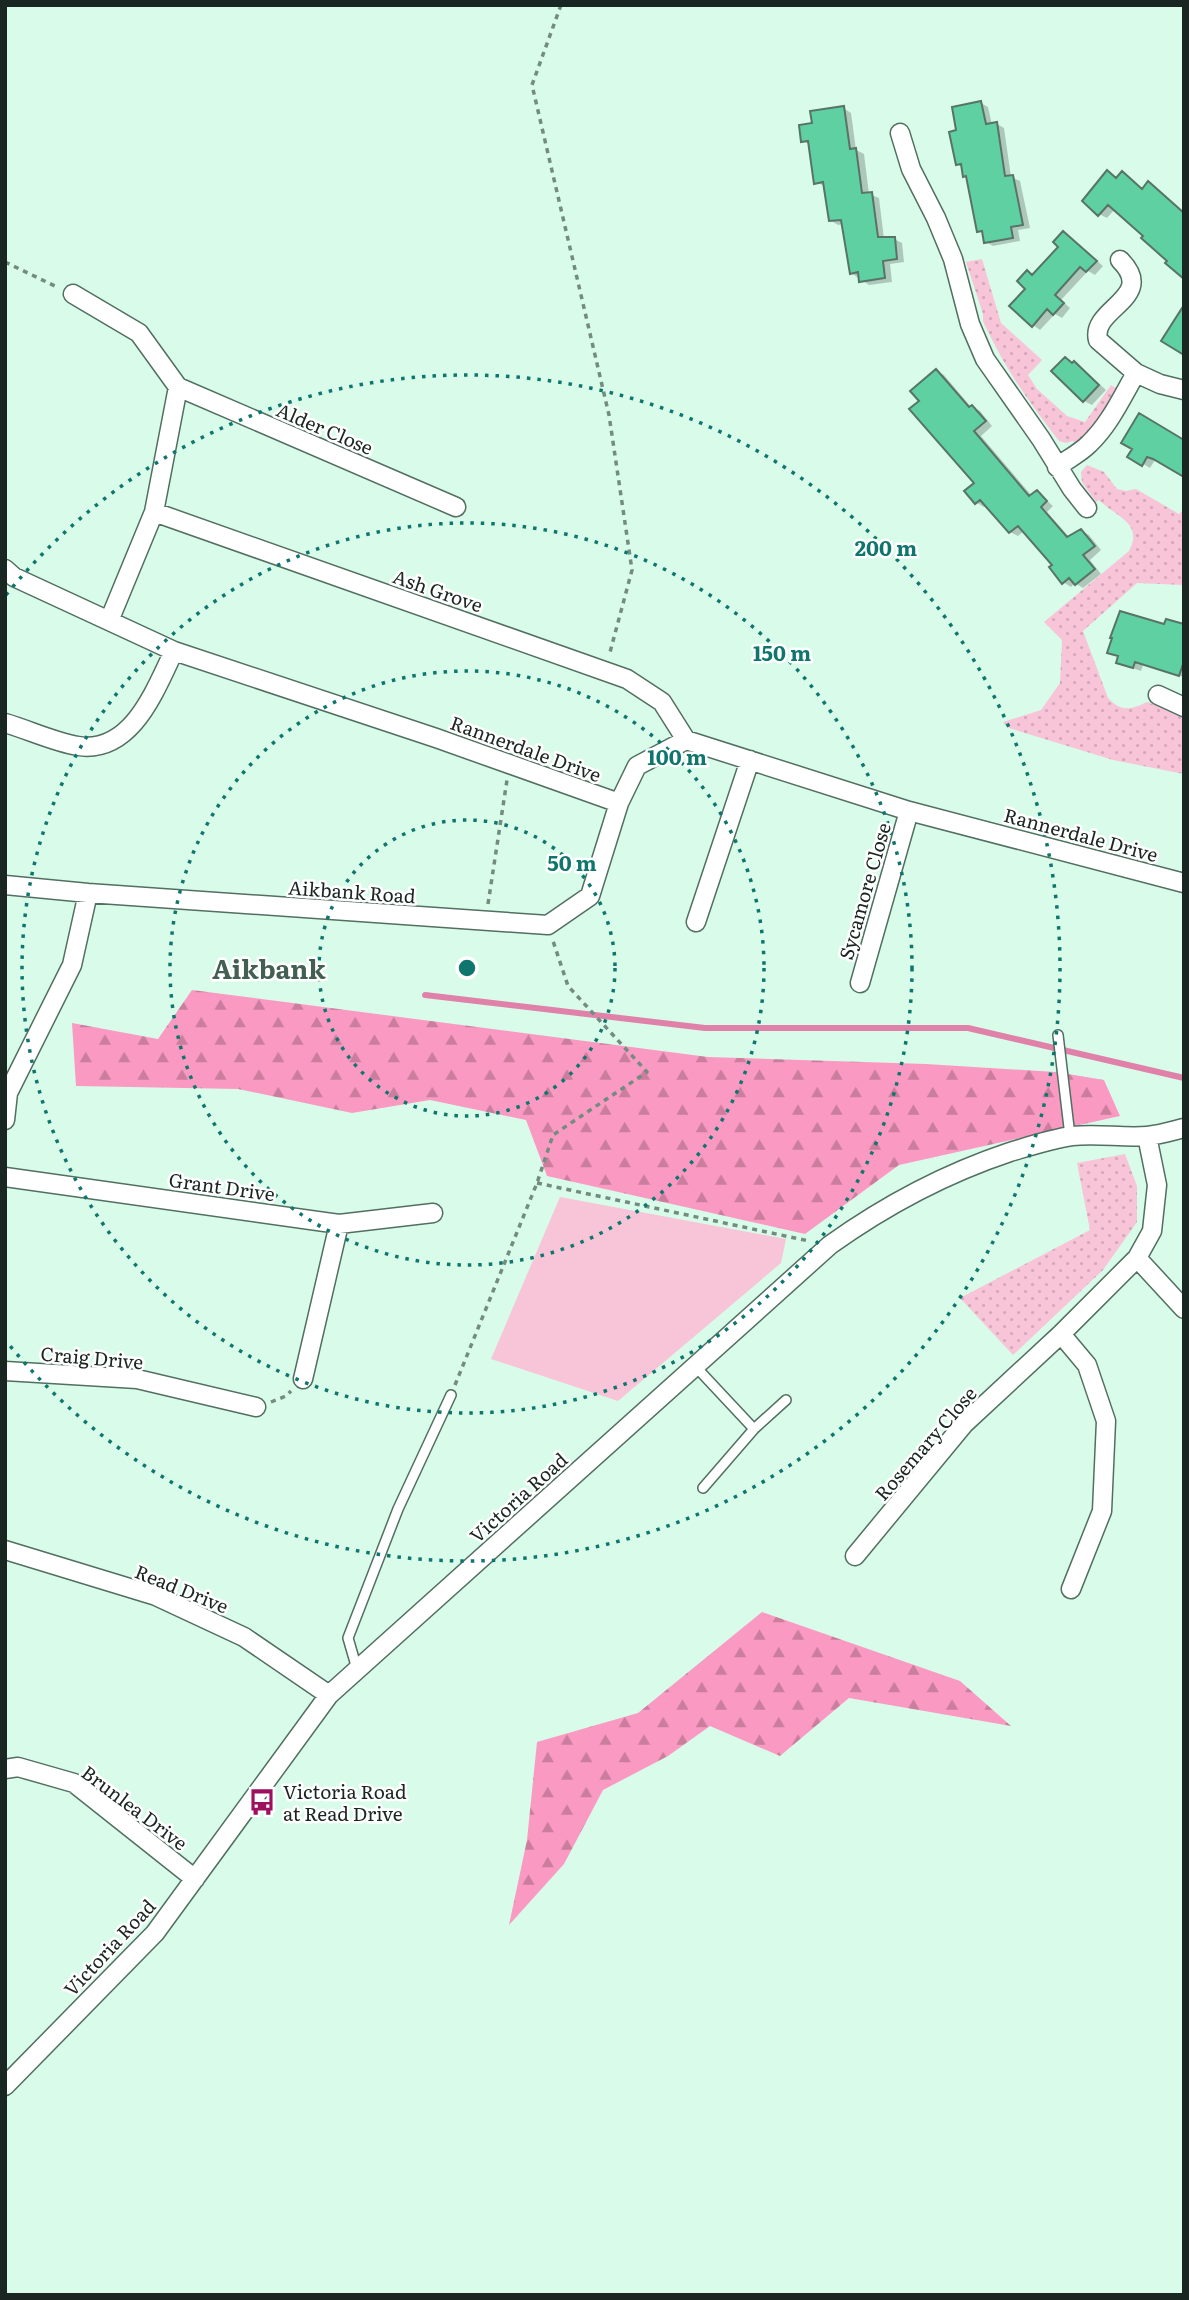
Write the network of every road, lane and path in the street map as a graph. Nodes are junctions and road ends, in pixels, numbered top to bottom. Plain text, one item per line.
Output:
1 (561, 5) edge
2 (900, 133) dead end
3 (1120, 260) dead end
4 (5, 262) edge
5 (73, 294) joint
6 (1136, 373) junction
7 (178, 387) junction
8 (1184, 390) edge
9 (1057, 467) junction
10 (456, 507) dead end
11 (1087, 508) dead end
12 (154, 512) junction
13 (5, 569) edge
14 (109, 621) junction
15 (174, 651) junction
16 (605, 671) junction
17 (1158, 695) dead end
18 (1184, 707) edge
19 (5, 723) edge
20 (687, 740) junction
21 (750, 760) junction
22 (509, 764) junction
23 (619, 803) junction
24 (909, 811) junction
25 (1184, 883) edge
26 (5, 886) edge
27 (88, 893) junction
28 (486, 921) junction
29 (695, 922) dead end
30 (548, 925) junction
31 (860, 983) dead end
32 (1058, 1035) dead end
33 (5, 1120) edge
34 (1184, 1128) edge
35 (1070, 1136) junction
36 (1147, 1136) junction
37 (5, 1177) edge
38 (537, 1183) junction
39 (433, 1213) dead end
40 (339, 1224) junction
41 (830, 1245) junction
42 (1137, 1258) junction
43 (1184, 1309) edge
44 (1061, 1334) junction
45 (695, 1367) junction
46 (5, 1371) edge
47 (303, 1379) joint
48 (451, 1395) joint
49 (786, 1400) dead end
50 (256, 1407) joint
51 (754, 1429) junction
52 (703, 1488) dead end
53 (5, 1550) edge
54 (855, 1556) dead end
55 (1071, 1589) dead end
56 (357, 1669) junction
57 (329, 1695) junction
58 (5, 1769) edge
59 (195, 1879) junction
60 (5, 2086) edge

1 - 16 path
2 - 9 street
3 - 6 street
4 - 5 path
5 - 7 street
6 - 8 street
6 - 9 street
7 - 10 street, Alder Close
7 - 12 street
9 - 11 street
12 - 14 street
12 - 16 street, Ash Grove
13 - 14 street, Rannerdale Drive
14 - 15 street, Rannerdale Drive
15 - 19 street
15 - 22 street, Rannerdale Drive
16 - 20 street, Ash Grove
17 - 18 street
20 - 21 street, Rannerdale Drive
20 - 23 street, Rannerdale Drive
21 - 24 street, Rannerdale Drive
21 - 29 street
22 - 23 street, Rannerdale Drive
22 - 28 path
23 - 30 street
24 - 25 street, Rannerdale Drive
24 - 31 street, Sycamore Close
26 - 27 street, Aikbank Road
27 - 28 street, Aikbank Road
27 - 33 street
28 - 30 street, Aikbank Road
30 - 38 path
32 - 35 lane
34 - 36 street, Victoria Road
35 - 36 street, Victoria Road
35 - 41 street, Victoria Road
36 - 42 street, Rosemary Close
37 - 40 street, Grant Drive
38 - 41 path
38 - 48 path
39 - 40 street, Grant Drive
40 - 47 street
41 - 45 street, Victoria Road
42 - 43 street
42 - 44 street, Rosemary Close
44 - 54 street, Rosemary Close
44 - 55 street
45 - 51 lane
45 - 56 street, Victoria Road
46 - 50 street, Craig Drive
47 - 50 path
48 - 56 lane
49 - 51 lane
51 - 52 lane
53 - 57 street, Read Drive
56 - 57 street, Victoria Road
57 - 59 street, Victoria Road
58 - 59 street, Brunlea Drive
59 - 60 street, Victoria Road

